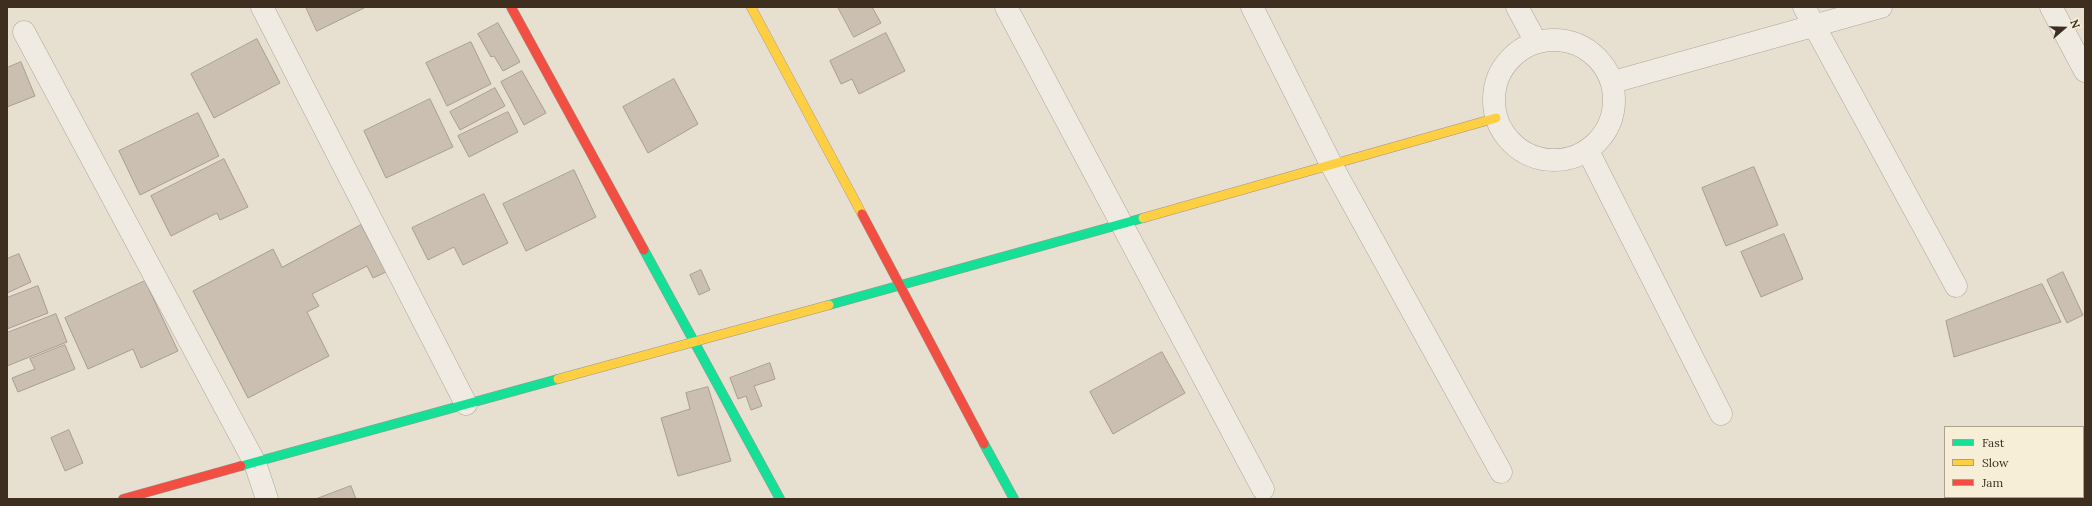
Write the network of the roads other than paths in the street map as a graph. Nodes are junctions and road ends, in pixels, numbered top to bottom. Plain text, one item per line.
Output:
1 (262, 7) edge
2 (511, 7) edge
3 (751, 7) edge
4 (1006, 7) edge
5 (1252, 7) edge
6 (1517, 7) edge
7 (1804, 7) edge
8 (1881, 7) edge
9 (2051, 7) edge
10 (1814, 26) junction
11 (24, 32) dead end
12 (1536, 42) junction
13 (2085, 72) edge
14 (1613, 82) junction
15 (1496, 118) junction
16 (1588, 151) junction
17 (1332, 166) junction
18 (1122, 224) junction
19 (899, 285) junction
20 (1956, 286) dead end
21 (694, 342) junction
22 (466, 404) junction
23 (1721, 414) dead end
24 (255, 463) junction
25 (1501, 472) dead end
26 (1263, 489) dead end
27 (123, 499) edge
28 (267, 499) edge
29 (780, 499) edge
30 (1014, 499) edge

1 - 22 street
2 - 21 street
3 - 19 street
4 - 18 street
5 - 17 street
6 - 12 street
7 - 10 street
8 - 10 street
9 - 13 street
10 - 14 street
10 - 20 street
11 - 24 street
12 - 14 street
12 - 15 street
14 - 16 street
15 - 16 street
15 - 17 street
16 - 23 street
17 - 18 street
17 - 25 street
18 - 19 street
18 - 26 street
19 - 21 street
19 - 30 street
21 - 22 street
21 - 29 street
22 - 24 street
24 - 27 street
24 - 28 street

